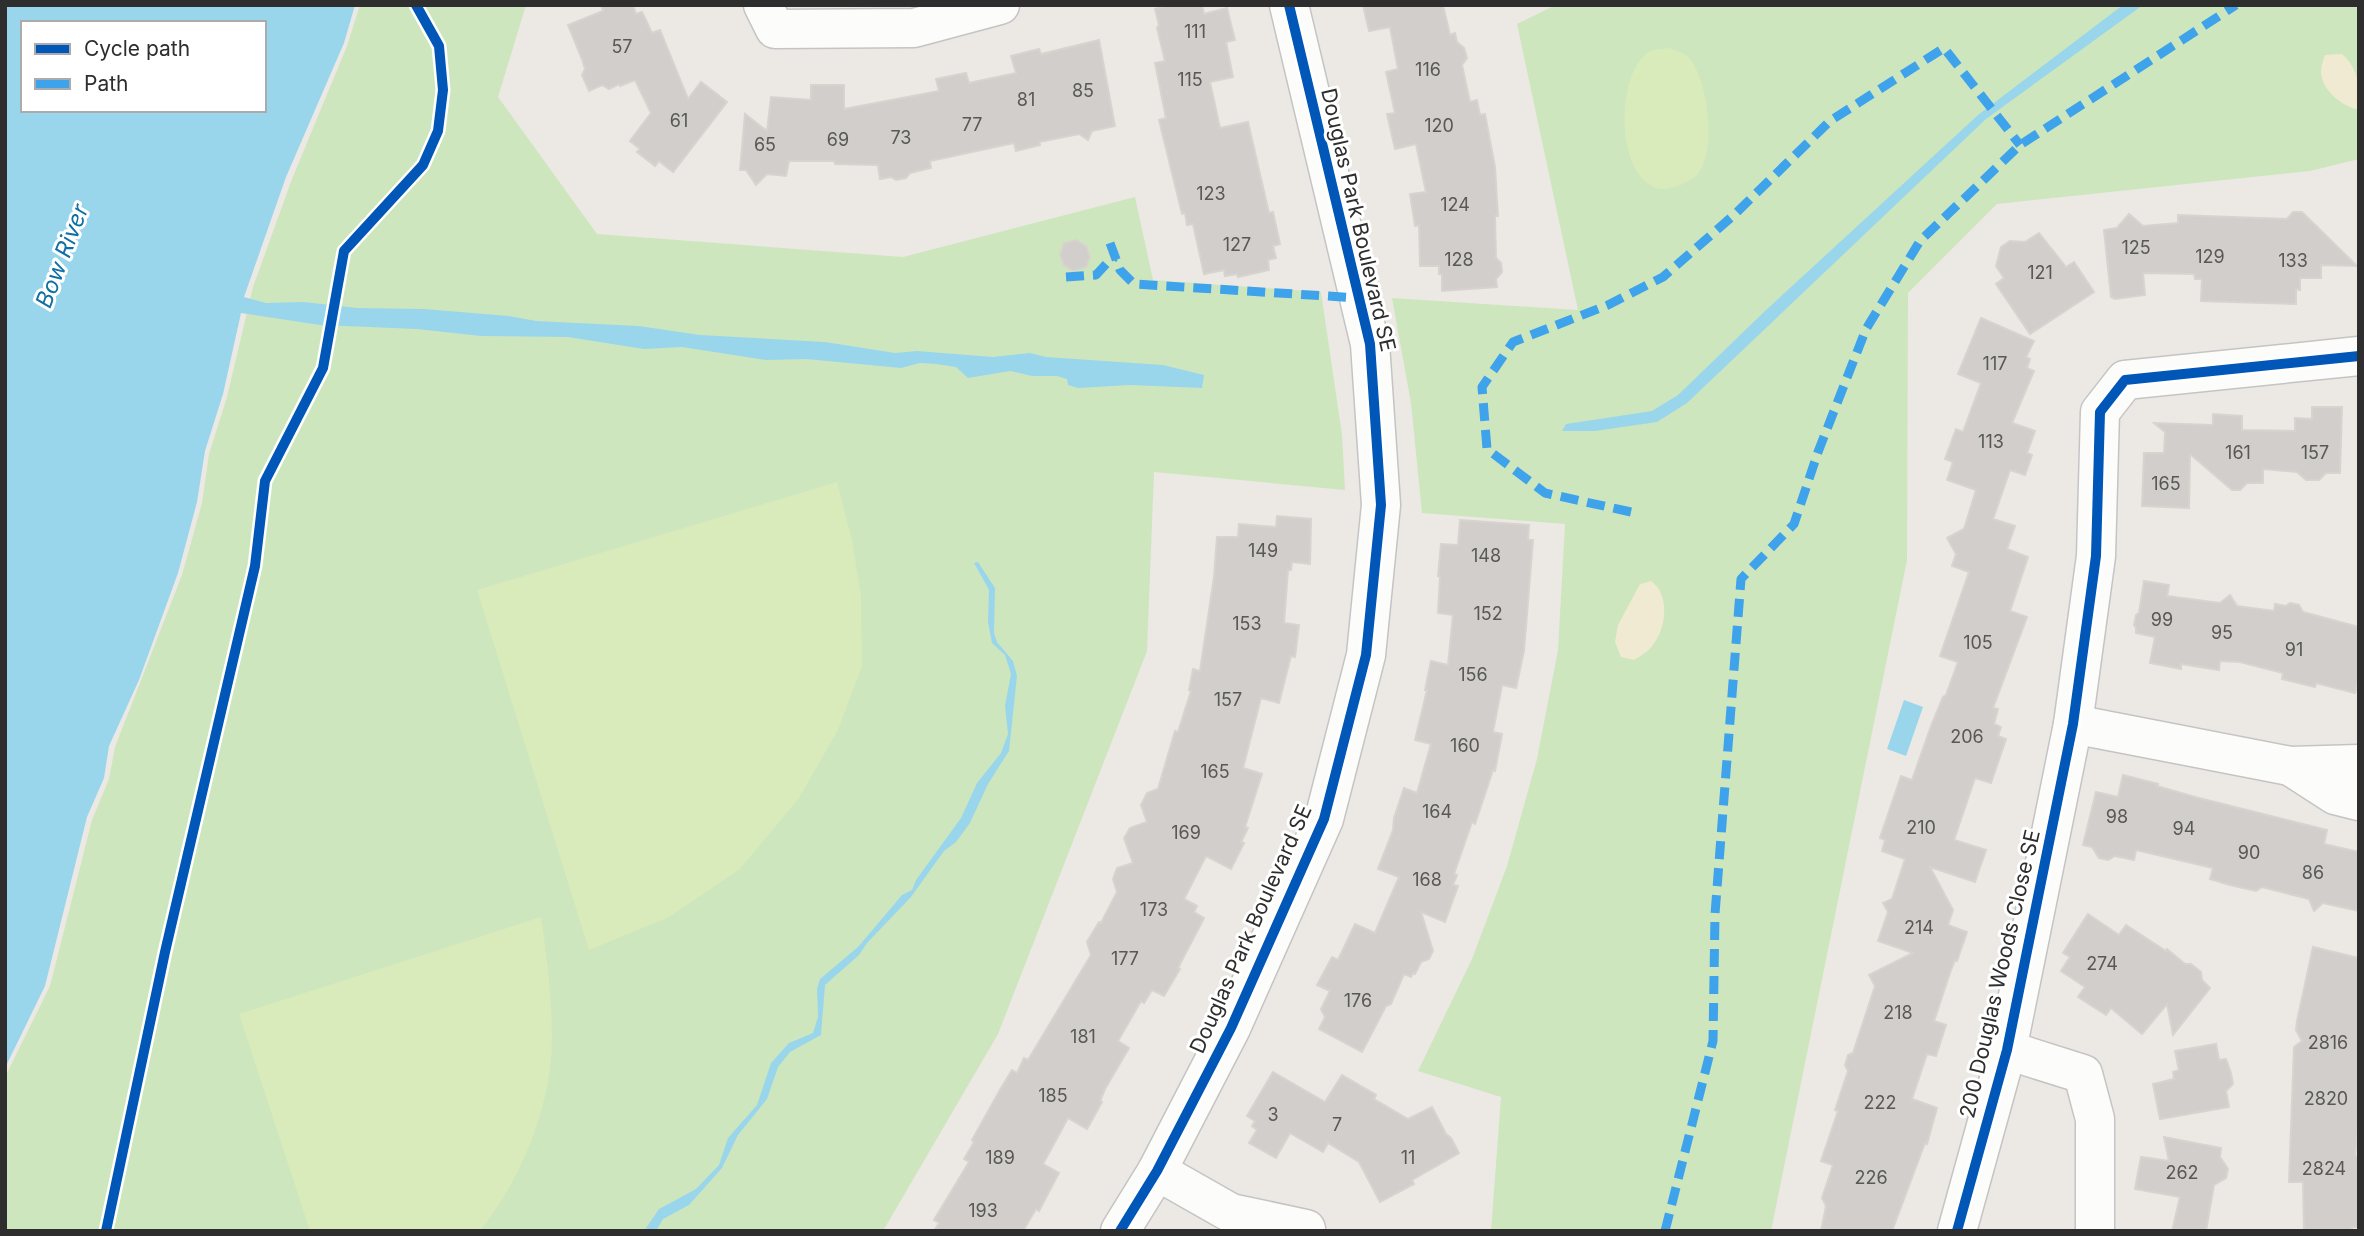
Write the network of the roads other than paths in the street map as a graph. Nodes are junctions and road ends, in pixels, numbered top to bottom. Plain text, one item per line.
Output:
1 (763, 5) edge
2 (1000, 5) edge
3 (1289, 5) edge
4 (2359, 356) edge
5 (2073, 724) junction
6 (2359, 764) edge
7 (2290, 766) junction
8 (2359, 801) edge
9 (2007, 1050) junction
10 (1157, 1171) junction
11 (1306, 1228) dead end
12 (1119, 1231) edge
13 (1957, 1231) edge
14 (2095, 1231) edge

1 - 2 street
3 - 10 street, Douglas Park Boulevard SE
4 - 5 street, 200 Douglas Woods Close SE
5 - 7 street
5 - 9 street, 200 Douglas Woods Close SE
6 - 7 street
7 - 8 street
9 - 13 street, 200 Douglas Woods Close SE
9 - 14 street, 200 Douglas Woods Close SE
10 - 11 street
10 - 12 street, Douglas Park Boulevard SE

